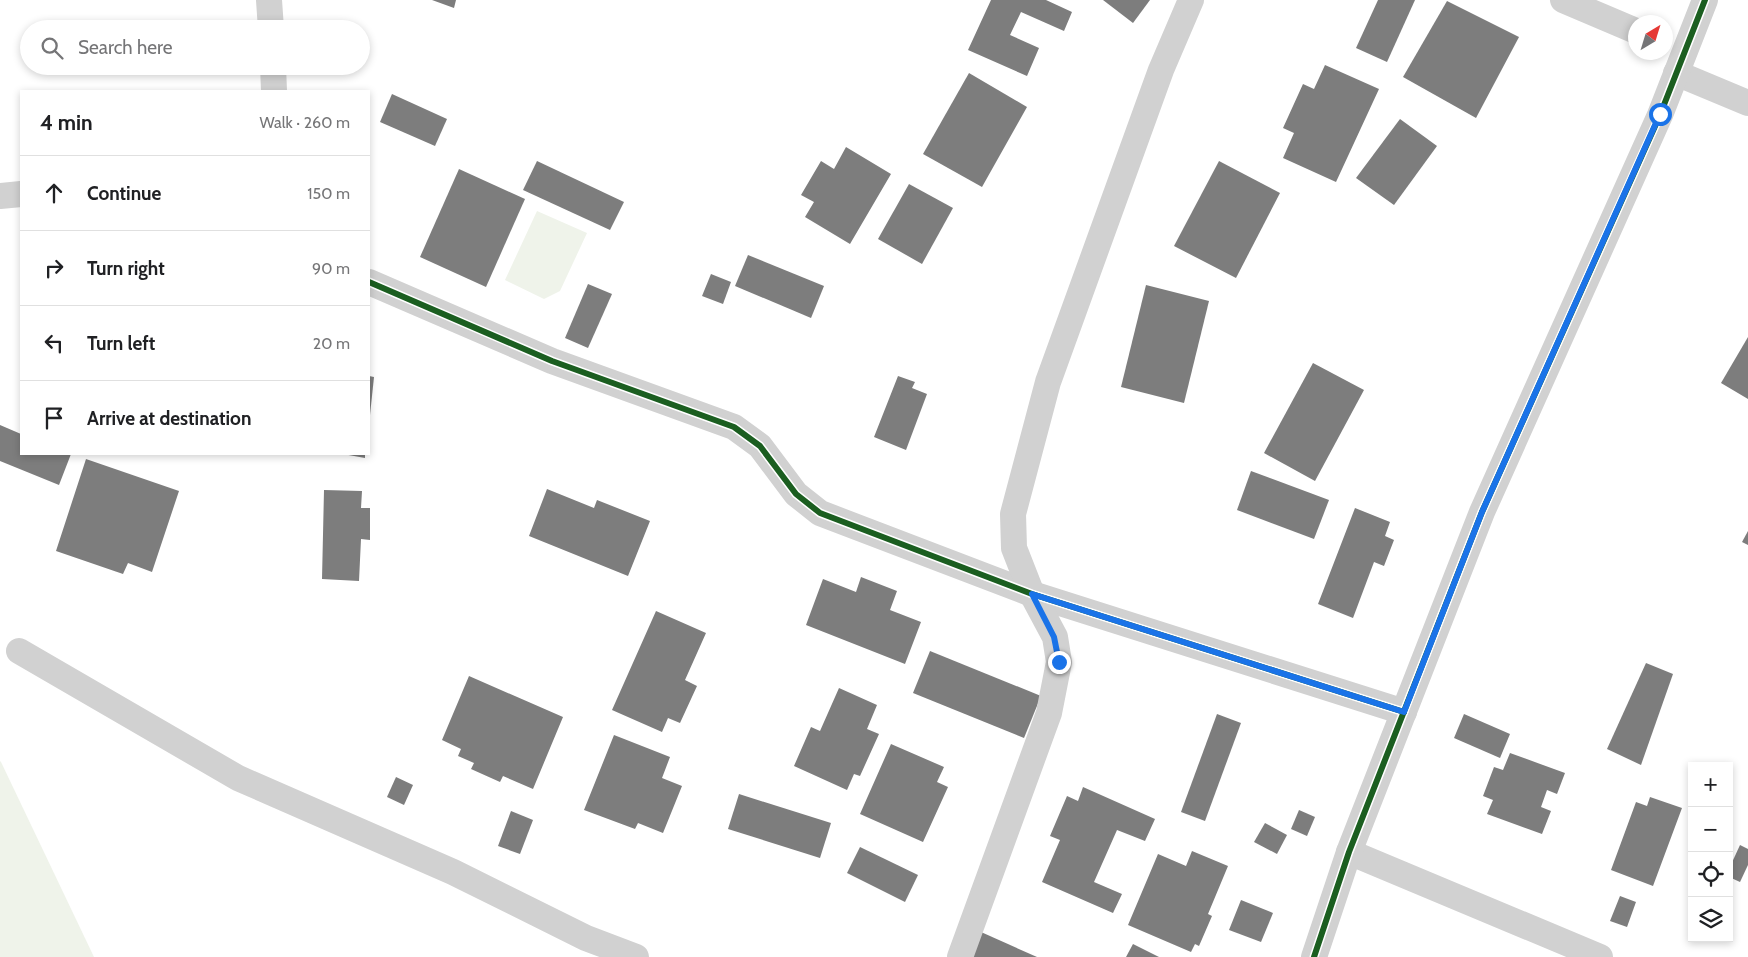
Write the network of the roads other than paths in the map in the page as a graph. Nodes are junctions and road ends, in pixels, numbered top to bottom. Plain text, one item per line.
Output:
1 (269, 0) edge
2 (1191, 0) edge
3 (1563, 0) edge
4 (1705, 0) edge
5 (270, 20) edge
6 (1628, 28) edge
7 (1675, 57) edge
8 (273, 75) edge
9 (274, 90) edge
10 (1748, 103) edge
11 (20, 194) edge
12 (0, 196) edge
13 (370, 282) edge
14 (1032, 594) junction
15 (18, 651) dead end
16 (1404, 712) junction
17 (1349, 852) junction
18 (636, 957) edge
19 (960, 957) edge
20 (1314, 957) edge
21 (1600, 957) edge

1 - 5 street
2 - 14 street
3 - 6 street
4 - 7 street
7 - 10 street
7 - 16 street
8 - 9 street
11 - 12 street
13 - 14 street
14 - 16 street
14 - 19 street
15 - 18 street
16 - 17 street
17 - 20 street
17 - 21 street

